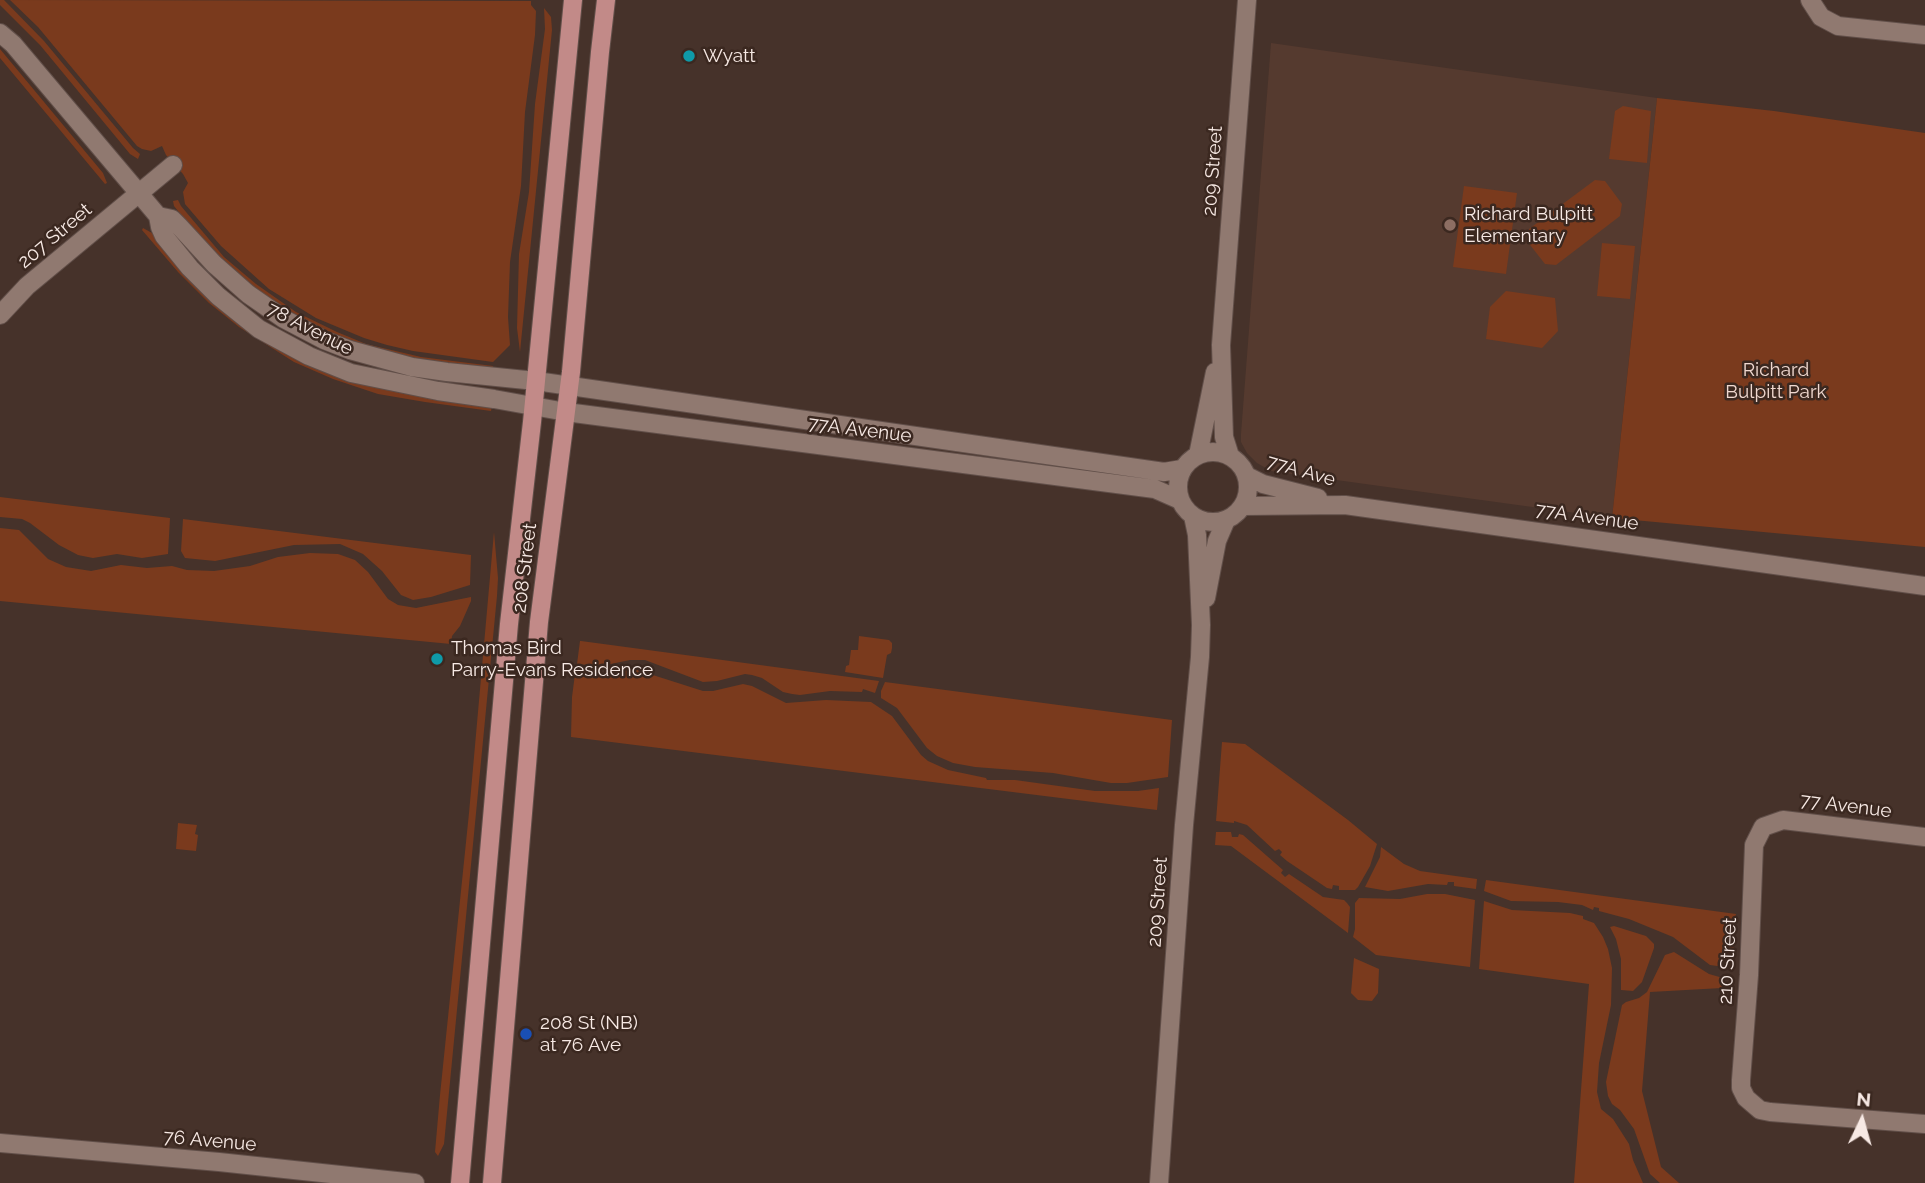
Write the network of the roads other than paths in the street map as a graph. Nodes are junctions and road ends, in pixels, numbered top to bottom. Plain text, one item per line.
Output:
1 (573, 0) edge
2 (606, 0) edge
3 (1247, 0) edge
4 (1810, 0) edge
5 (0, 33) edge
6 (1925, 34) edge
7 (173, 165) dead end
8 (139, 193) junction
9 (159, 216) junction
10 (0, 315) edge
11 (1221, 345) junction
12 (536, 382) junction
13 (569, 387) junction
14 (534, 406) junction
15 (566, 412) junction
16 (1198, 455) junction
17 (1230, 456) junction
18 (1182, 469) junction
19 (1247, 476) junction
20 (1180, 500) junction
21 (1345, 505) junction
22 (1243, 506) junction
23 (1193, 516) junction
24 (1226, 520) junction
25 (1925, 586) edge
26 (1201, 625) junction
27 (1763, 827) joint
28 (1925, 837) edge
29 (1925, 1124) edge
30 (0, 1143) edge
31 (415, 1183) edge
32 (460, 1183) edge
33 (492, 1183) edge
34 (1159, 1183) edge

1 - 12 main road, 208 Street
2 - 13 main road, 208 Street
3 - 11 street, 209 Street
4 - 6 street
5 - 8 street, 78 Avenue
7 - 8 street, 207 Street
8 - 9 street, 78 Avenue
8 - 10 street, 207 Street
9 - 12 street, 78 Avenue
9 - 14 street, 78 Avenue
11 - 16 street, 209 Street
11 - 17 street, 209 Street
12 - 13 street, 77A Avenue
12 - 14 main road, 208 Street
13 - 15 main road, 208 Street
13 - 18 street, 77A Avenue
14 - 15 street, 77A Avenue
14 - 32 main road, 208 Street
15 - 20 street, 77A Avenue
15 - 33 main road, 208 Street
16 - 17 street
16 - 18 street
17 - 19 street
18 - 20 street
19 - 21 street, 77A Ave
19 - 22 street
20 - 23 street
21 - 22 street, 77A Avenue
21 - 25 street, 77A Avenue
22 - 24 street
23 - 24 street
23 - 26 street, 209 Street
24 - 26 street, 209 Street
26 - 34 street, 209 Street
27 - 28 street, 77 Avenue
27 - 29 street, 210 Street
30 - 31 street, 76 Avenue

